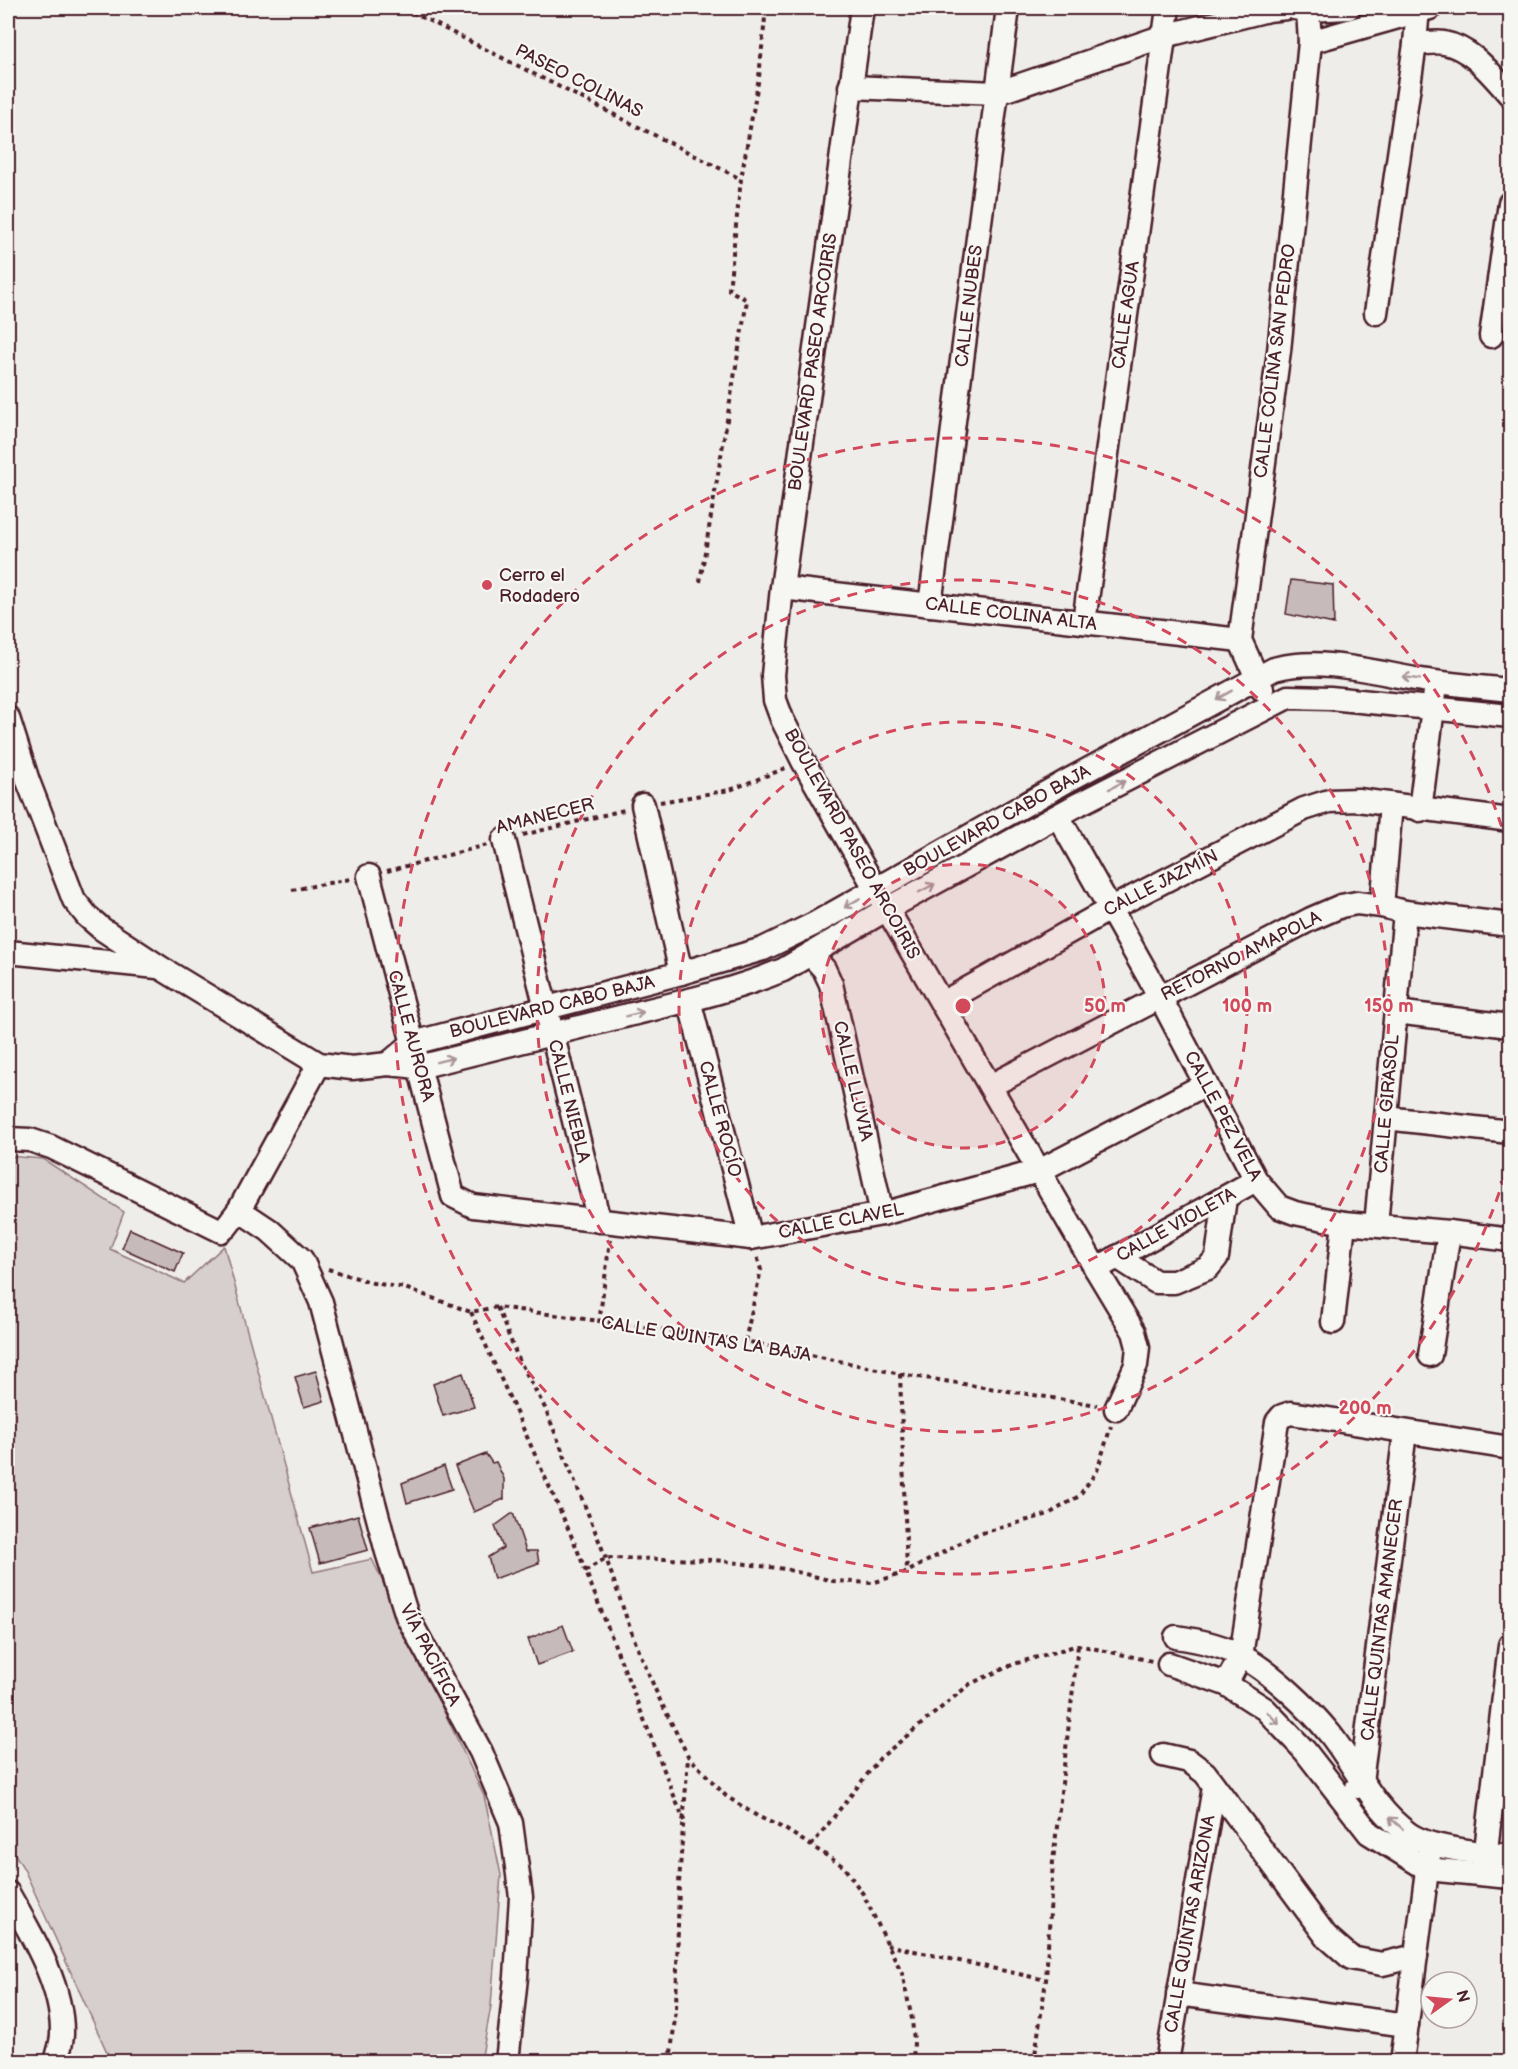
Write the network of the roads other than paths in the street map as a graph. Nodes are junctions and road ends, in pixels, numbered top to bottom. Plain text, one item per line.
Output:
1 (862, 8) edge
2 (1008, 8) edge
3 (1168, 8) edge
4 (1286, 8) edge
5 (1339, 8) edge
6 (1300, 9) edge
7 (1423, 9) edge
8 (1164, 36) junction
9 (1310, 42) junction
10 (1415, 44) junction
11 (850, 87) junction
12 (997, 93) junction
13 (1510, 95) edge
14 (1510, 203) edge
15 (1376, 314) dead end
16 (1491, 336) dead end
17 (782, 588) junction
18 (930, 605) junction
19 (1084, 622) junction
20 (1240, 640) junction
21 (1256, 678) junction
22 (1437, 682) junction
23 (1510, 690) edge
24 (1271, 706) junction
25 (1433, 707) junction
26 (1510, 716) edge
27 (8, 718) edge
28 (18, 780) edge
29 (1067, 781) junction
30 (1079, 804) junction
31 (643, 805) road end
32 (1391, 805) junction
33 (1420, 810) junction
34 (1058, 816) junction
35 (1510, 820) edge
36 (504, 840) road end
37 (369, 876) road end
38 (876, 888) junction
39 (1382, 906) junction
40 (887, 909) junction
41 (1110, 909) junction
42 (1405, 912) junction
43 (1510, 925) edge
44 (8, 952) edge
45 (810, 954) junction
46 (161, 968) junction
47 (681, 973) junction
48 (1160, 997) junction
49 (689, 1000) junction
50 (942, 1003) junction
51 (546, 1008) junction
52 (1396, 1012) junction
53 (1510, 1026) edge
54 (552, 1034) junction
55 (413, 1043) junction
56 (388, 1064) junction
57 (319, 1065) junction
58 (419, 1067) junction
59 (1206, 1083) junction
60 (990, 1086) junction
61 (1386, 1118) junction
62 (1510, 1132) edge
63 (8, 1139) edge
64 (1039, 1171) junction
65 (1256, 1180) junction
66 (453, 1196) joint
67 (1225, 1198) junction
68 (239, 1210) junction
69 (882, 1214) junction
70 (599, 1221) junction
71 (1344, 1223) junction
72 (1376, 1225) junction
73 (1449, 1232) junction
74 (751, 1238) junction
75 (1510, 1240) edge
76 (1117, 1257) junction
77 (1096, 1269) junction
78 (1334, 1322) dead end
79 (1430, 1355) dead end
80 (1116, 1409) road end
81 (1406, 1432) junction
82 (1510, 1448) edge
83 (1176, 1637) dead end
84 (1510, 1645) edge
85 (1241, 1656) junction
86 (1169, 1664) road end
87 (1226, 1684) junction
88 (1163, 1755) dead end
89 (1361, 1782) junction
90 (1214, 1787) junction
91 (1344, 1802) junction
92 (1430, 1843) junction
93 (1510, 1856) edge
94 (1484, 1864) junction
95 (1427, 1869) junction
96 (1510, 1877) edge
97 (8, 1893) edge
98 (1416, 1956) junction
99 (1178, 1994) junction
100 (1407, 2025) junction
101 (56, 2061) edge
102 (507, 2061) edge
103 (1167, 2061) edge
104 (1402, 2061) edge

1 - 11 street, BOULEVARD PASEO ARCOIRIS
2 - 12 street, CALLE NUBES
3 - 8 street, CALLE AGUA
4 - 8 street
5 - 6 street
6 - 9 street, CALLE COLINA SAN PEDRO
7 - 9 street
7 - 10 street
8 - 12 street
8 - 19 street, CALLE AGUA
9 - 20 street, CALLE COLINA SAN PEDRO
10 - 13 street
10 - 15 street
11 - 12 street
11 - 17 street, BOULEVARD PASEO ARCOIRIS
12 - 18 street, CALLE NUBES
14 - 16 street
17 - 18 street, CALLE COLINA ALTA
17 - 38 street, BOULEVARD PASEO ARCOIRIS
18 - 19 street, CALLE COLINA ALTA
19 - 20 street, CALLE COLINA ALTA
20 - 21 street
22 -> 21 street, BOULEVARD CABO BAJA
21 - 24 street
21 -> 29 street, BOULEVARD CABO BAJA
22 - 23 street, BOULEVARD CABO BAJA
22 - 25 street
24 - 25 street, BOULEVARD CABO BAJA
30 -> 24 street, BOULEVARD CABO BAJA
25 - 26 street, BOULEVARD CABO BAJA
25 - 33 street
27 - 28 street, BOULEVARD CABO BAJA
28 - 46 street, BOULEVARD CABO BAJA
29 - 30 street
29 - 38 street, BOULEVARD CABO BAJA
30 - 34 street, BOULEVARD CABO BAJA
31 - 47 street
32 - 33 street, CALLE JAZMÍN
32 - 39 street
32 - 41 street, CALLE JAZMÍN
33 - 35 street, CALLE JAZMÍN
40 -> 34 street, BOULEVARD CABO BAJA
34 - 41 street, CALLE PEZ VELA
36 - 51 street, CALLE NIEBLA
37 - 55 street, CALLE AURORA
38 - 40 street, BOULEVARD PASEO ARCOIRIS
38 -> 47 street, BOULEVARD CABO BAJA
39 - 42 street, RETORNO AMAPOLA
39 - 48 street, RETORNO AMAPOLA
40 - 45 street, BOULEVARD CABO BAJA
40 - 50 street, BOULEVARD PASEO ARCOIRIS
41 - 48 street, CALLE PEZ VELA
41 - 50 street, CALLE JAZMÍN
42 - 43 street, RETORNO AMAPOLA
42 - 52 street, CALLE GIRASOL
44 - 46 street
45 - 49 street, BOULEVARD CABO BAJA
45 - 69 street, CALLE LLUVIA
46 - 57 street, BOULEVARD CABO BAJA
47 - 51 street, BOULEVARD CABO BAJA
48 - 59 street, CALLE PEZ VELA
48 - 60 street, RETORNO AMAPOLA
54 -> 49 street, BOULEVARD CABO BAJA
49 - 74 street, CALLE ROCÍO
50 - 60 street, BOULEVARD PASEO ARCOIRIS
51 - 54 street, CALLE NIEBLA
51 - 55 street, BOULEVARD CABO BAJA
52 - 53 street
52 - 61 street, CALLE GIRASOL
58 -> 54 street, BOULEVARD CABO BAJA
54 - 70 street, CALLE NIEBLA
55 - 56 street, BOULEVARD CABO BAJA
55 - 58 street, CALLE AURORA
56 - 57 street, BOULEVARD CABO BAJA
56 - 58 street, BOULEVARD CABO BAJA
57 - 68 street
58 - 66 street, CALLE AURORA
59 - 64 street, CALLE CLAVEL
59 - 65 street, CALLE PEZ VELA
60 - 64 street, BOULEVARD PASEO ARCOIRIS
61 - 62 street
61 - 72 street, CALLE GIRASOL
63 - 68 street
64 - 69 street, CALLE CLAVEL
64 - 77 street, BOULEVARD PASEO ARCOIRIS
65 - 67 street, CALLE VIOLETA
65 - 71 street, CALLE PEZ VELA
66 - 70 street, CALLE CLAVEL
67 - 76 street, CALLE VIOLETA
67 - 76 street
68 - 102 street, VÍA PACÍFICA
69 - 74 street, CALLE CLAVEL
70 - 74 street, CALLE CLAVEL
71 - 72 street, CALLE PEZ VELA
71 - 78 street
72 - 73 street, CALLE PEZ VELA
73 - 75 street, CALLE PEZ VELA
73 - 79 street
76 - 77 street, CALLE VIOLETA
77 - 80 street, BOULEVARD PASEO ARCOIRIS
81 - 82 street
81 - 85 street
81 - 89 street, CALLE QUINTAS AMANECER
83 - 85 street
84 - 94 street
85 - 87 street
85 - 89 street
86 - 87 street
87 -> 91 street
88 - 90 street
89 - 91 street
92 -> 89 street
90 - 98 street
90 - 99 street, CALLE QUINTAS ARIZONA
91 - 95 street
92 - 94 street
92 - 95 street
93 - 94 street
94 - 95 street
94 - 96 street
95 - 98 street
97 - 101 street
98 - 100 street
99 - 100 street
99 - 103 street, CALLE QUINTAS ARIZONA
100 - 104 street

